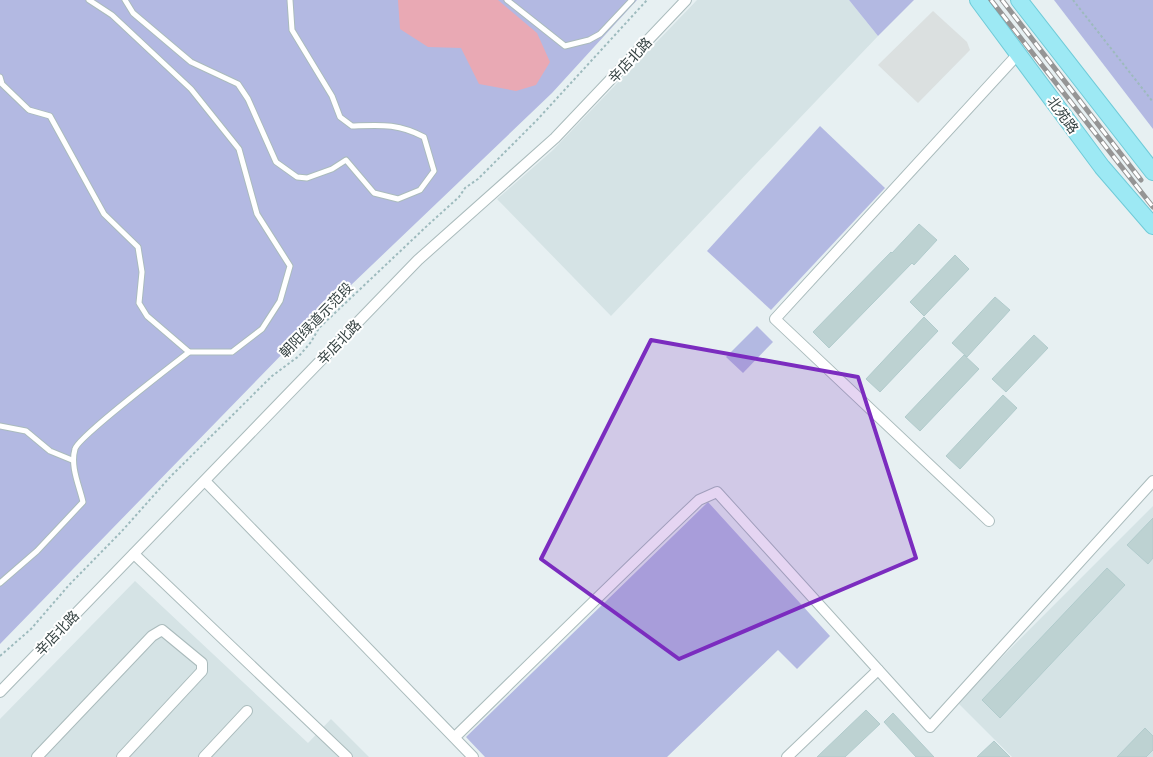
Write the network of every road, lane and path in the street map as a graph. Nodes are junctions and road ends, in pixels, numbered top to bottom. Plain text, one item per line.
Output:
1 (89, 0) edge
2 (125, 0) edge
3 (290, 0) edge
4 (507, 0) edge
5 (632, 0) edge
6 (647, 0) edge
7 (686, 0) edge
8 (978, 0) edge
9 (1019, 0) edge
10 (1073, 0) edge
11 (1018, 54) junction
12 (0, 77) edge
13 (1153, 102) edge
14 (1153, 172) edge
15 (1153, 226) edge
16 (190, 352) junction
17 (0, 426) edge
18 (72, 460) junction
19 (205, 481) junction
20 (1153, 482) edge
21 (989, 521) dead end
22 (134, 554) junction
23 (0, 583) edge
24 (0, 656) edge
25 (878, 670) junction
26 (0, 692) edge
27 (247, 711) dead end
28 (455, 736) junction
29 (37, 757) edge
30 (122, 757) edge
31 (204, 757) edge
32 (347, 757) edge
33 (474, 757) edge
34 (787, 757) edge

1 - 16 lane
2 - 3 lane
4 - 5 lane
6 - 24 path, 朝阳绿道示范段
7 - 19 street, 辛店北路
8 - 11 main road, 北苑路
9 - 14 main road
10 - 13 path
11 - 15 main road, 北苑路
11 - 21 street
12 - 16 lane
16 - 18 lane
17 - 18 lane
18 - 23 lane
19 - 22 street, 辛店北路
19 - 28 street
20 - 25 street
22 - 26 street, 辛店北路
22 - 32 street
25 - 28 street
25 - 34 street
27 - 31 street
28 - 33 street
29 - 30 street

